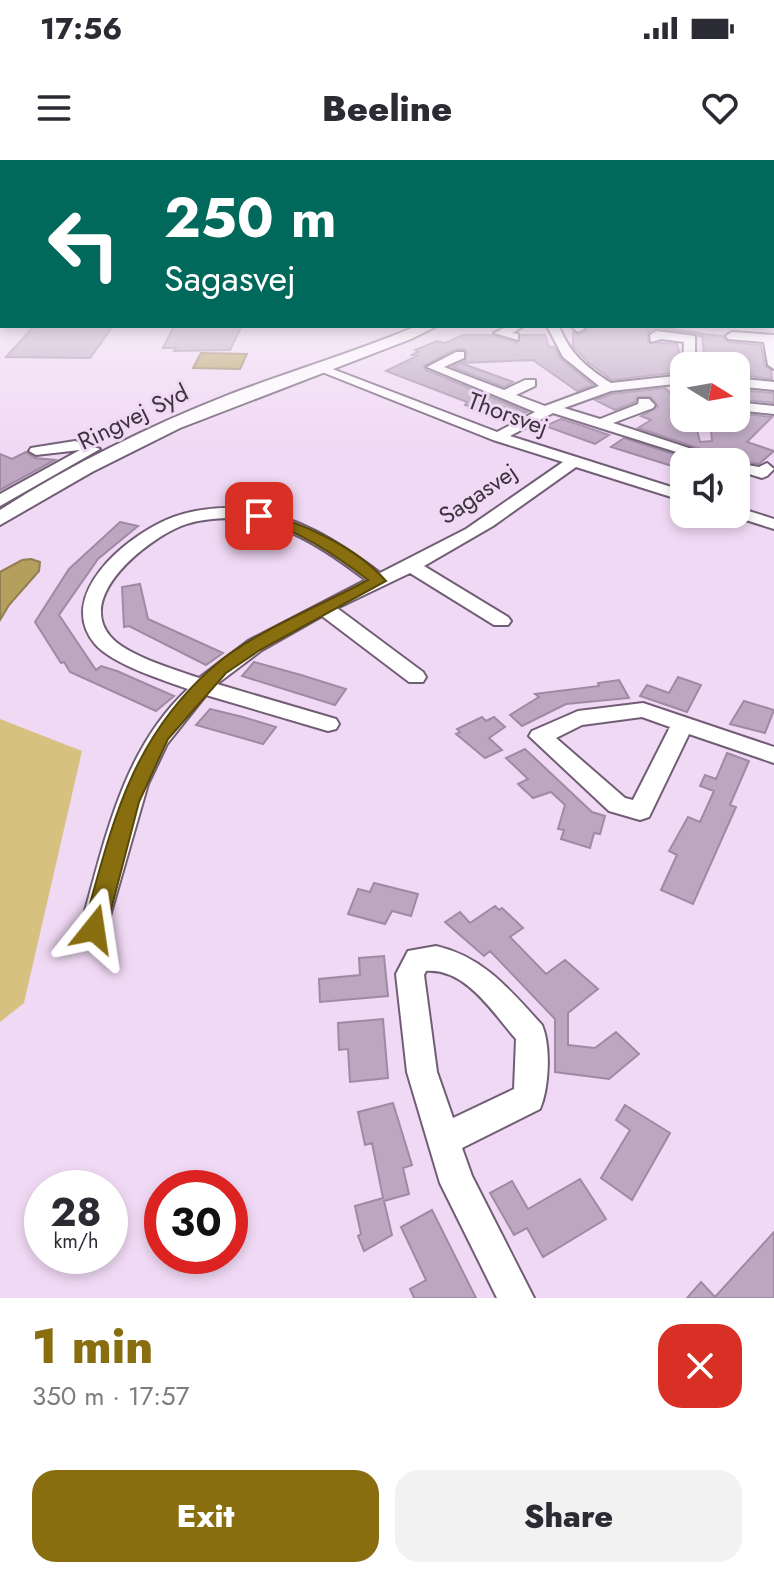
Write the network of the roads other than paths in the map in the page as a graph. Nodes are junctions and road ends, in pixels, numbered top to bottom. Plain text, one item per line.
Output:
1 (382, 344) edge
2 (559, 344) edge
3 (772, 344) edge
4 (460, 355) dead end
5 (774, 365) edge
6 (318, 368) junction
7 (670, 380) edge
8 (530, 383) dead end
9 (768, 385) edge
10 (608, 386) junction
11 (502, 396) junction
12 (644, 402) dead end
13 (750, 408) edge
14 (548, 410) junction
15 (771, 411) edge
16 (599, 425) junction
17 (498, 437) junction
18 (677, 448) edge
19 (36, 451) dead end
20 (573, 462) junction
21 (767, 468) dead end
22 (750, 469) edge
23 (670, 492) edge
24 (0, 501) edge
25 (750, 516) edge
26 (0, 519) edge
27 (774, 524) edge
28 (410, 565) junction
29 (379, 581) junction
30 (324, 608) junction
31 (501, 621) dead end
32 (416, 677) dead end
33 (203, 687) junction
34 (328, 724) dead end
35 (683, 724) junction
36 (774, 755) edge
37 (94, 929) dead end
38 (443, 1140) junction
39 (516, 1298) edge

1 - 6 main road, Ringvej Syd
2 - 10 street
3 - 5 street
4 - 11 street
6 - 17 street, Thorsvej
6 - 26 main road, Ringvej Syd
7 - 10 street
8 - 11 street
9 - 15 street
10 - 14 street
11 - 14 street
12 - 16 street
13 - 15 street
14 - 16 street
14 - 17 street
16 - 18 street
17 - 20 street, Thorsvej
19 - 24 street
20 - 23 street, Thorsvej
20 - 28 street, Sagasvej
21 - 22 street
25 - 27 street
28 - 29 street, Sagasvej
28 - 31 street
29 - 30 street, Sagasvej
29 - 33 street
30 - 32 street
30 - 33 street, Sagasvej
33 - 34 street
33 - 37 street, Sagasvej
35 - 35 street
35 - 36 street
38 - 38 street
38 - 39 street

